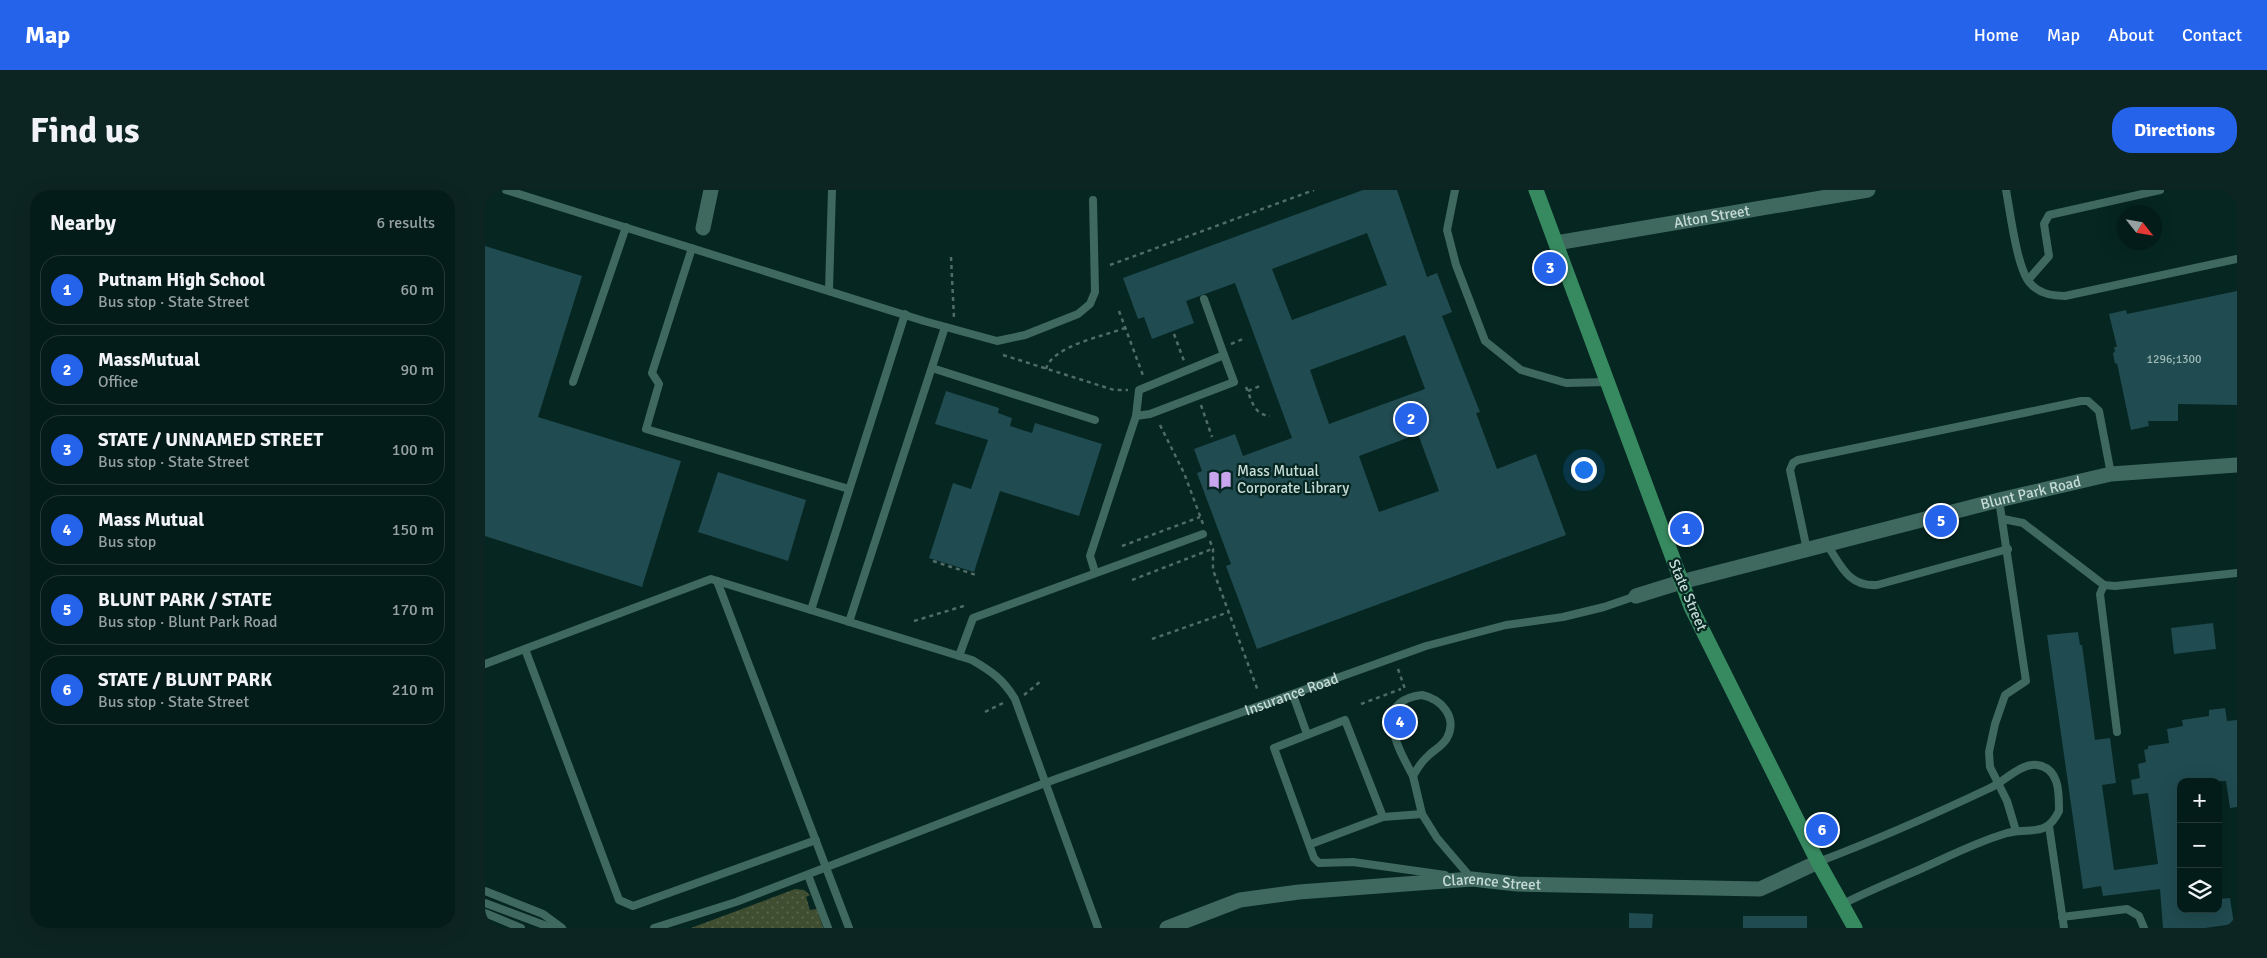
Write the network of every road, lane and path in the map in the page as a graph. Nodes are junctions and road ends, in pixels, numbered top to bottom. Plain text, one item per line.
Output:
1 (507, 190) edge
2 (711, 190) edge
3 (833, 190) edge
4 (1314, 190) edge
5 (1455, 190) edge
6 (1868, 190) edge
7 (2006, 190) edge
8 (2160, 190) edge
9 (1539, 191) edge
10 (1093, 200) dead end
11 (626, 227) junction
12 (703, 228) dead end
13 (1556, 243) junction
14 (692, 248) junction
15 (951, 257) dead end
16 (2237, 259) edge
17 (1110, 266) dead end
18 (2028, 280) junction
19 (829, 290) junction
20 (1204, 299) dead end
21 (1119, 311) dead end
22 (905, 314) junction
23 (954, 318) dead end
24 (945, 327) junction
25 (1125, 328) junction
26 (1174, 334) dead end
27 (1243, 339) dead end
28 (1231, 344) dead end
29 (1003, 355) dead end
30 (1224, 355) junction
31 (1185, 363) dead end
32 (932, 368) junction
33 (1046, 369) junction
34 (1144, 378) dead end
35 (573, 382) dead end
36 (1607, 382) junction
37 (1260, 386) dead end
38 (1130, 390) dead end
39 (1201, 405) dead end
40 (1136, 416) junction
41 (1271, 416) dead end
42 (1095, 420) dead end
43 (1161, 426) dead end
44 (1212, 437) dead end
45 (2237, 465) edge
46 (2111, 474) junction
47 (849, 489) junction
48 (1999, 500) junction
49 (1200, 517) junction
50 (2003, 519) junction
51 (1203, 525) dead end
52 (1205, 533) joint
53 (1122, 546) dead end
54 (1828, 546) junction
55 (1213, 549) junction
56 (2008, 549) junction
57 (1807, 550) junction
58 (933, 561) dead end
59 (1095, 572) junction
60 (2237, 573) edge
61 (976, 575) dead end
62 (1132, 580) dead end
63 (717, 581) junction
64 (1681, 582) junction
65 (2104, 585) junction
66 (1635, 596) joint
67 (967, 604) dead end
68 (811, 610) junction
69 (1229, 612) junction
70 (913, 621) dead end
71 (849, 622) junction
72 (1152, 640) dead end
73 (525, 649) junction
74 (959, 656) junction
75 (485, 664) edge
76 (1398, 669) dead end
77 (1041, 681) dead end
78 (1405, 687) junction
79 (1258, 691) dead end
80 (1293, 695) junction
81 (1022, 696) dead end
82 (1409, 698) junction
83 (1005, 702) dead end
84 (1361, 704) dead end
85 (985, 712) dead end
86 (2117, 732) dead end
87 (1307, 734) junction
88 (1413, 776) junction
89 (1045, 784) junction
90 (2000, 784) junction
91 (1423, 814) junction
92 (1383, 816) junction
93 (2049, 826) junction
94 (2016, 831) junction
95 (816, 840) junction
96 (1311, 844) junction
97 (1818, 862) junction
98 (827, 868) junction
99 (808, 875) junction
100 (1472, 879) junction
101 (485, 891) edge
102 (485, 903) edge
103 (1843, 904) junction
104 (485, 913) edge
105 (2062, 917) junction
106 (543, 926) junction
107 (521, 928) edge
108 (553, 928) edge
109 (562, 928) edge
110 (654, 928) edge
111 (827, 928) edge
112 (849, 928) edge
113 (1098, 928) edge
114 (1167, 928) edge
115 (1855, 928) edge
116 (2063, 928) edge
117 (2144, 928) edge

1 - 11 lane
2 - 12 street
3 - 19 lane
4 - 17 path
5 - 36 lane
6 - 13 street, Alton Street
7 - 18 lane
8 - 18 lane
9 - 13 main road, State Street
10 - 24 lane
11 - 14 lane
11 - 35 lane
13 - 36 main road, State Street
14 - 19 lane
14 - 47 lane
15 - 23 path
16 - 18 lane
19 - 22 lane
20 - 30 lane
21 - 25 path
22 - 24 lane
22 - 47 lane
24 - 32 lane
25 - 33 path
25 - 34 path
26 - 31 path
27 - 28 path
29 - 33 path
30 - 40 lane
30 - 40 lane
32 - 42 lane
32 - 71 lane
33 - 38 path
36 - 64 main road, State Street
37 - 41 path
39 - 44 path
40 - 59 lane
43 - 49 path
45 - 46 street, Blunt Park Road
46 - 48 street, Blunt Park Road
46 - 57 lane
47 - 68 lane
48 - 50 lane
48 - 54 street, Blunt Park Road
49 - 51 path
49 - 53 path
50 - 56 lane
50 - 65 lane
52 - 55 path
52 - 59 lane
54 - 56 lane
54 - 57 street, Blunt Park Road
55 - 62 path
55 - 69 path
56 - 90 lane
57 - 64 street, Blunt Park Road
58 - 61 path
59 - 74 lane
60 - 65 lane
63 - 68 lane
63 - 73 lane
63 - 95 lane
64 - 66 street, Insurance Road
64 - 97 main road, State Street
65 - 86 lane
66 - 80 lane, Insurance Road
67 - 70 path
68 - 71 lane
69 - 72 path
69 - 79 path
71 - 74 lane
73 - 75 lane
73 - 95 lane
74 - 89 lane
76 - 78 path
77 - 81 path
78 - 82 path
78 - 84 path
80 - 87 lane
80 - 89 lane, Insurance Road
82 - 88 lane
82 - 88 lane
83 - 85 path
87 - 92 lane
87 - 96 lane
88 - 91 lane
89 - 98 lane, Insurance Road
89 - 113 lane
90 - 93 lane
90 - 94 lane
90 - 97 lane
91 - 92 lane
91 - 100 lane
92 - 96 lane
93 - 94 lane
93 - 105 lane
94 - 103 lane
95 - 98 lane
96 - 100 lane
97 - 100 street, Clarence Street
97 - 103 main road, State Street
98 - 99 lane, Insurance Road
98 - 112 lane
99 - 110 lane, Insurance Road
99 - 111 lane
100 - 114 street, Clarence Street
101 - 109 lane
102 - 106 lane
103 - 115 main road, State Street
104 - 107 lane
105 - 116 lane
105 - 117 lane
106 - 107 lane
106 - 108 lane

